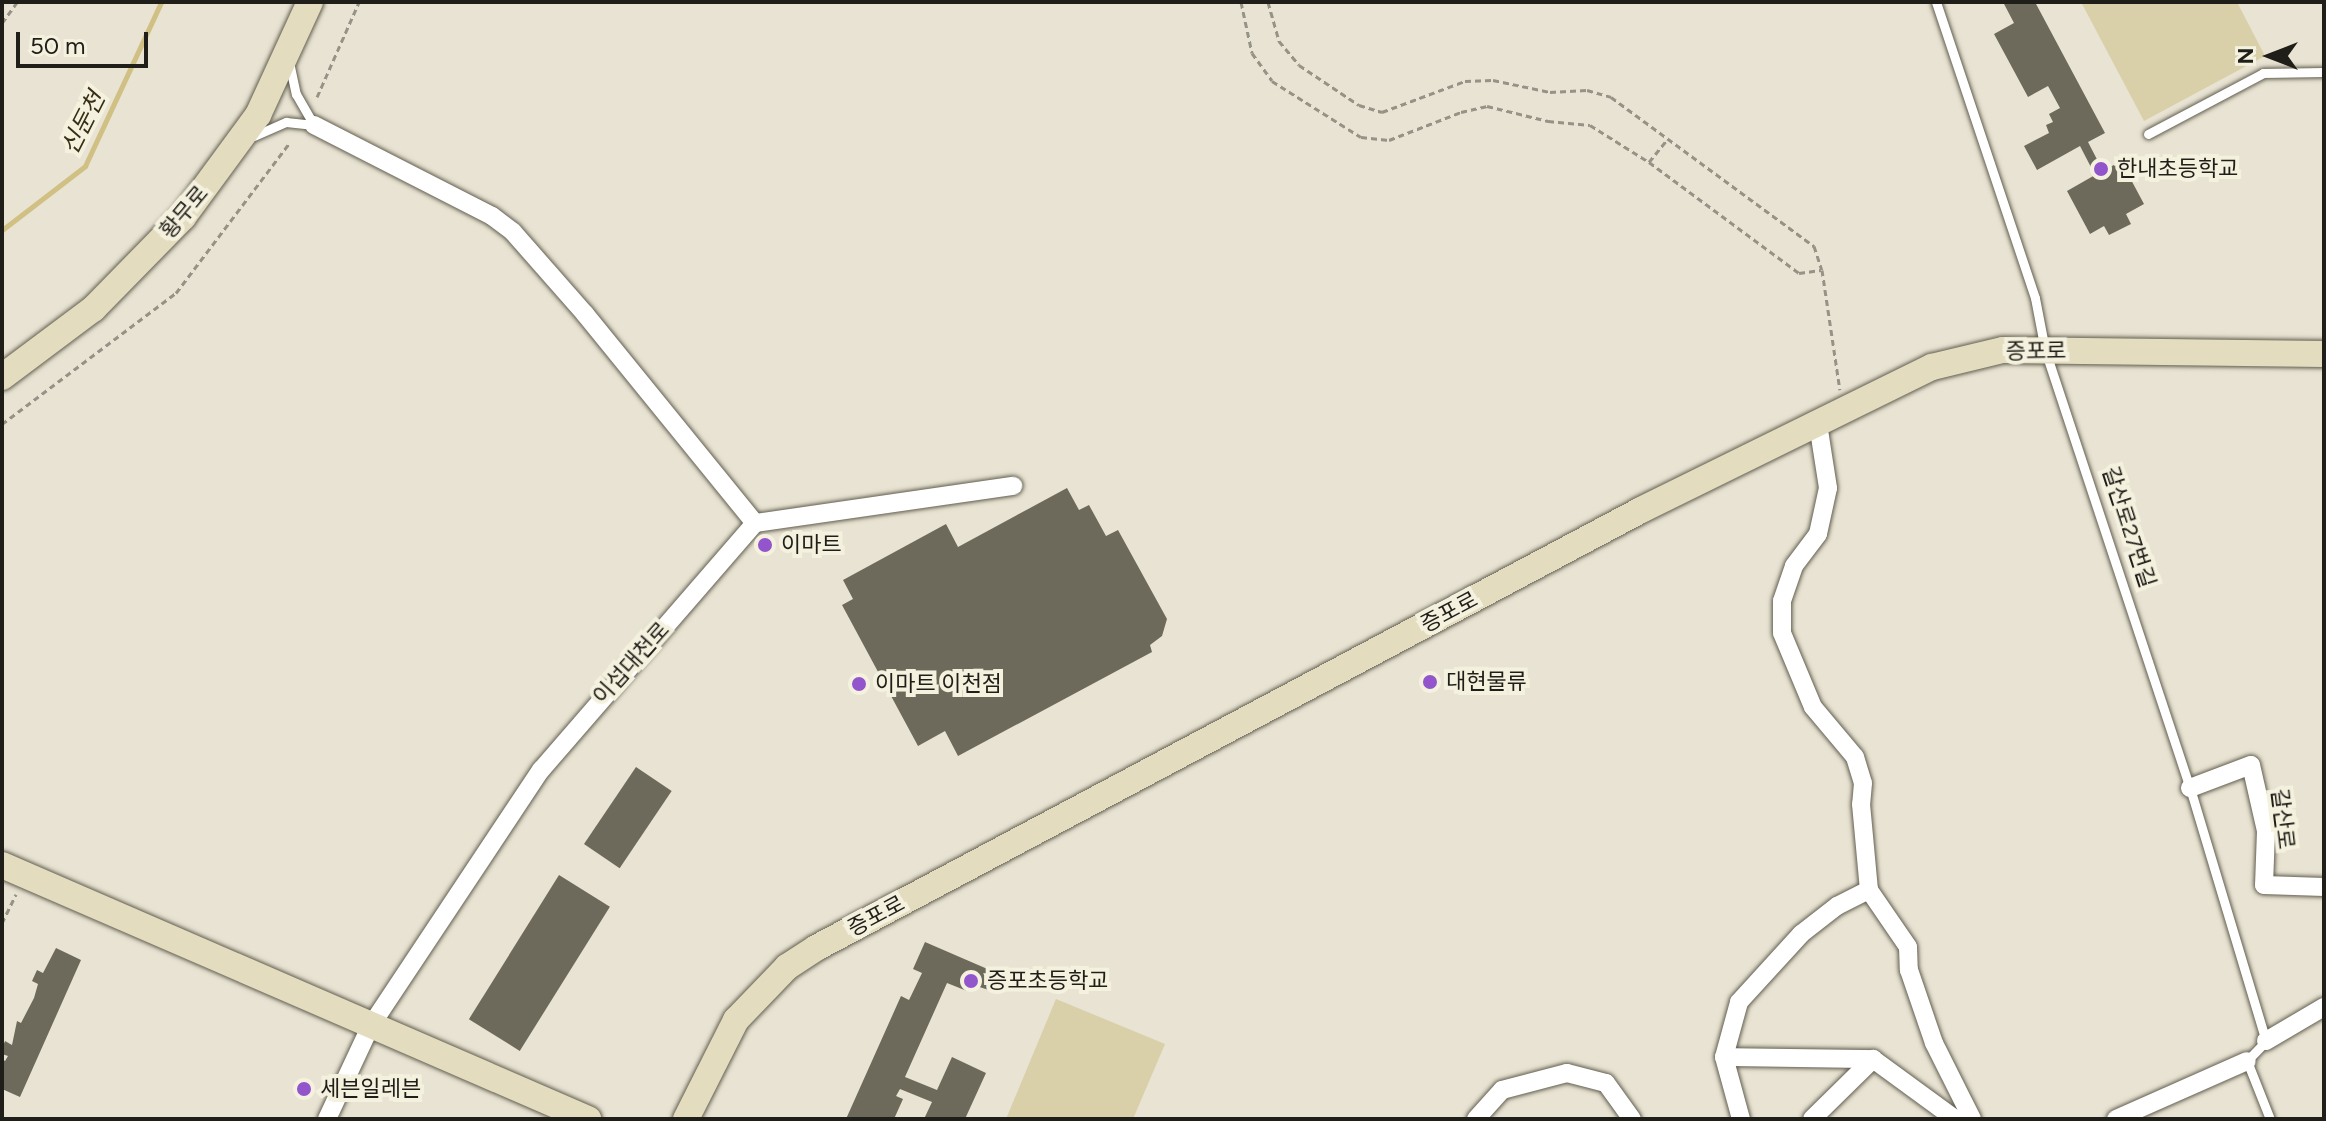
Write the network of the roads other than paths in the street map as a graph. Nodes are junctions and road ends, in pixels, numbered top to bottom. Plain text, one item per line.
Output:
1 (310, 2) edge
2 (1936, 2) edge
3 (288, 55) junction
4 (2324, 72) edge
5 (314, 125) junction
6 (2148, 134) dead end
7 (234, 149) junction
8 (2045, 350) junction
9 (2324, 354) edge
10 (2, 377) edge
11 (1818, 424) junction
12 (1013, 486) dead end
13 (755, 523) junction
14 (2190, 788) junction
15 (14, 871) edge
16 (2324, 887) edge
17 (1869, 890) junction
18 (2324, 1007) edge
19 (370, 1027) junction
20 (2266, 1041) junction
21 (1724, 1057) junction
22 (1873, 1059) junction
23 (2247, 1061) junction
24 (327, 1119) edge
25 (588, 1119) edge
26 (686, 1119) edge
27 (1476, 1119) edge
28 (1632, 1119) edge
29 (1741, 1119) edge
30 (1812, 1119) edge
31 (1955, 1119) edge
32 (1972, 1119) edge
33 (2116, 1119) edge
34 (2270, 1119) edge

1 - 3 street, 황무로
2 - 8 lane, 갈산로27번길
3 - 5 lane
3 - 7 street, 황무로
4 - 6 lane
5 - 7 lane
5 - 13 street
7 - 10 street, 황무로
8 - 9 street, 증포로
8 - 11 street, 증포로
8 - 14 lane, 갈산로27번길
11 - 17 street
11 - 26 street, 증포로
12 - 13 street
13 - 19 street, 이섭대천로
14 - 16 street, 갈산로
14 - 20 lane, 갈산로27번길
15 - 19 street
17 - 21 street
17 - 32 street
18 - 20 street
19 - 24 street, 이섭대천로
19 - 25 street
20 - 23 lane
21 - 22 street
21 - 29 street
22 - 30 street
22 - 31 street
23 - 33 street
23 - 34 lane
27 - 28 street

